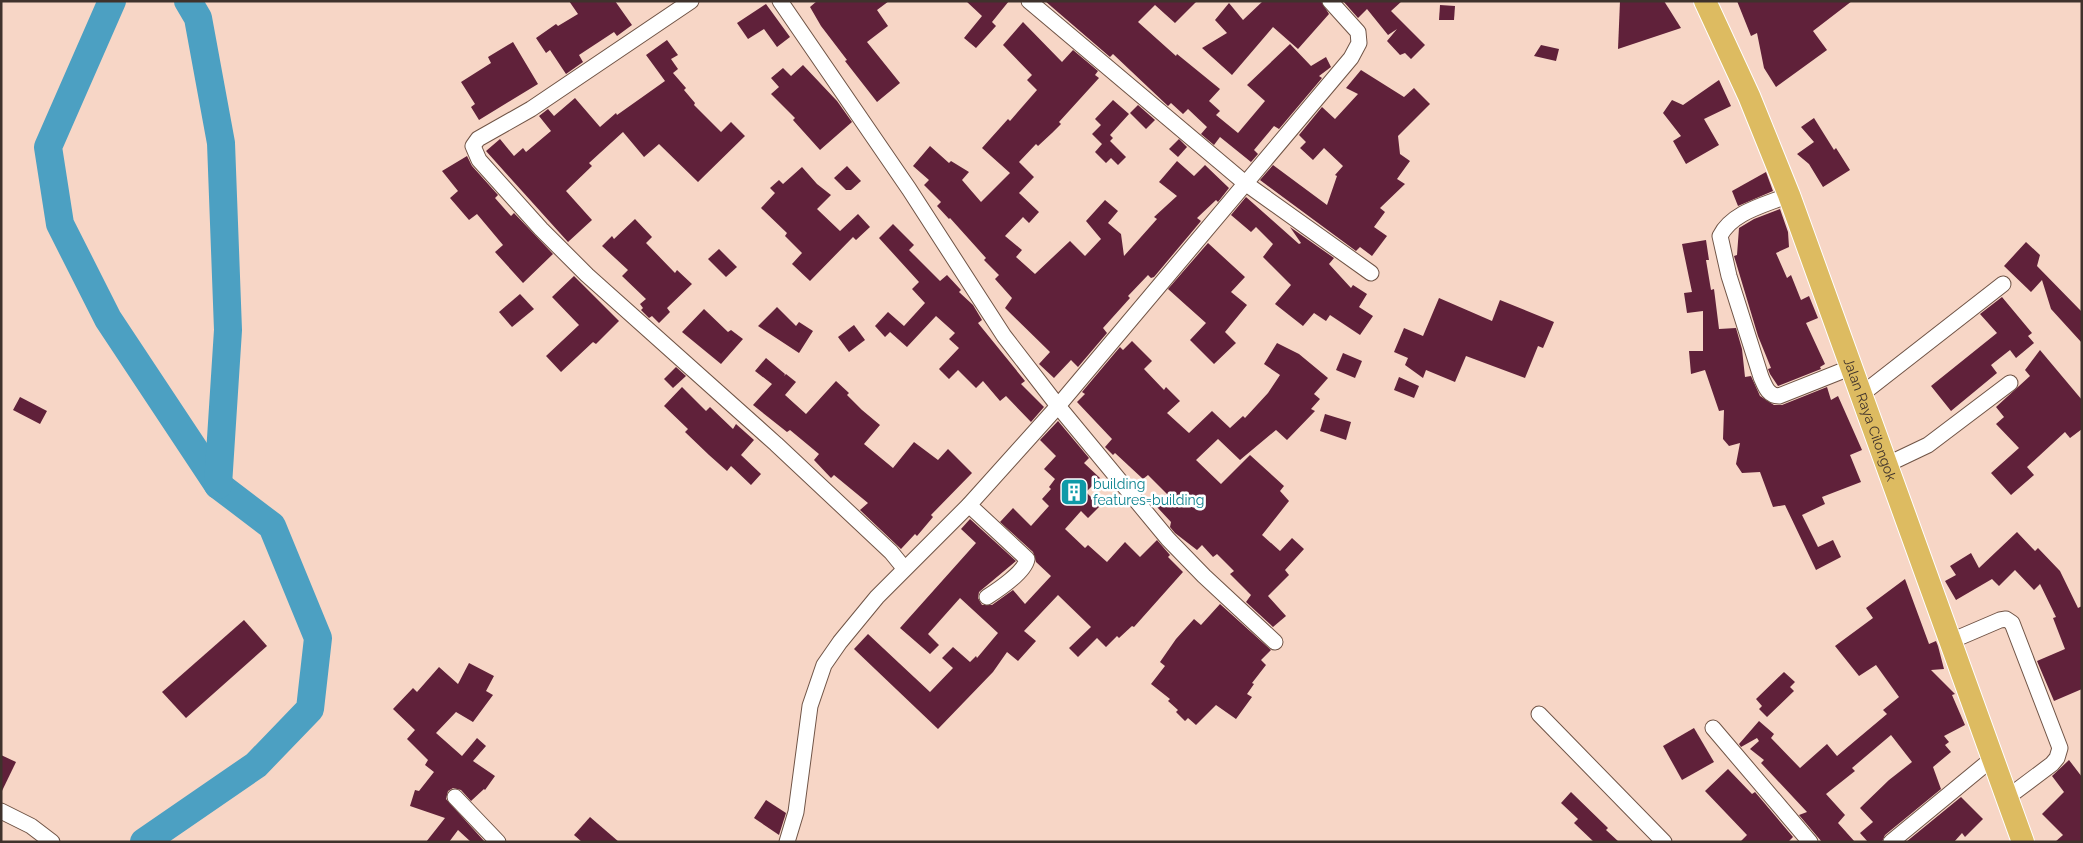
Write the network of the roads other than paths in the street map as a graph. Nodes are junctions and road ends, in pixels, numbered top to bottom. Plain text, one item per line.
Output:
1 (691, 1) edge
2 (780, 1) edge
3 (1029, 1) edge
4 (1330, 1) edge
5 (1705, 1) edge
6 (1245, 183) junction
7 (1788, 195) junction
8 (1371, 273) dead end
9 (2003, 284) dead end
10 (1852, 367) junction
11 (2010, 383) dead end
12 (1862, 394) junction
13 (1058, 406) junction
14 (1886, 465) junction
15 (968, 505) junction
16 (904, 568) junction
17 (988, 597) dead end
18 (1951, 640) junction
19 (1275, 642) dead end
20 (1539, 714) dead end
21 (1713, 728) dead end
22 (1993, 758) junction
23 (455, 797) dead end
24 (2008, 797) junction
25 (1, 811) edge
26 (52, 842) edge
27 (498, 842) edge
28 (788, 842) edge
29 (1664, 842) edge
30 (1810, 842) edge
31 (1891, 842) edge
32 (2023, 842) edge

1 - 16 street
2 - 13 street
3 - 6 street
4 - 6 street
5 - 7 highway, Jalan Raya Cilongok
6 - 8 street
6 - 13 street
7 - 10 highway, Jalan Raya Cilongok
7 - 10 street
9 - 12 street
10 - 12 highway, Jalan Raya Cilongok
11 - 14 street
12 - 14 highway, Jalan Raya Cilongok
13 - 15 street
13 - 19 street
14 - 18 highway, Jalan Raya Cilongok
15 - 16 street
15 - 17 street
16 - 28 street
18 - 22 highway, Jalan Raya Cilongok
18 - 24 street
20 - 29 street
21 - 30 street
22 - 24 highway, Jalan Raya Cilongok
22 - 31 street
23 - 27 street
24 - 32 highway, Jalan Raya Cilongok
25 - 26 street

